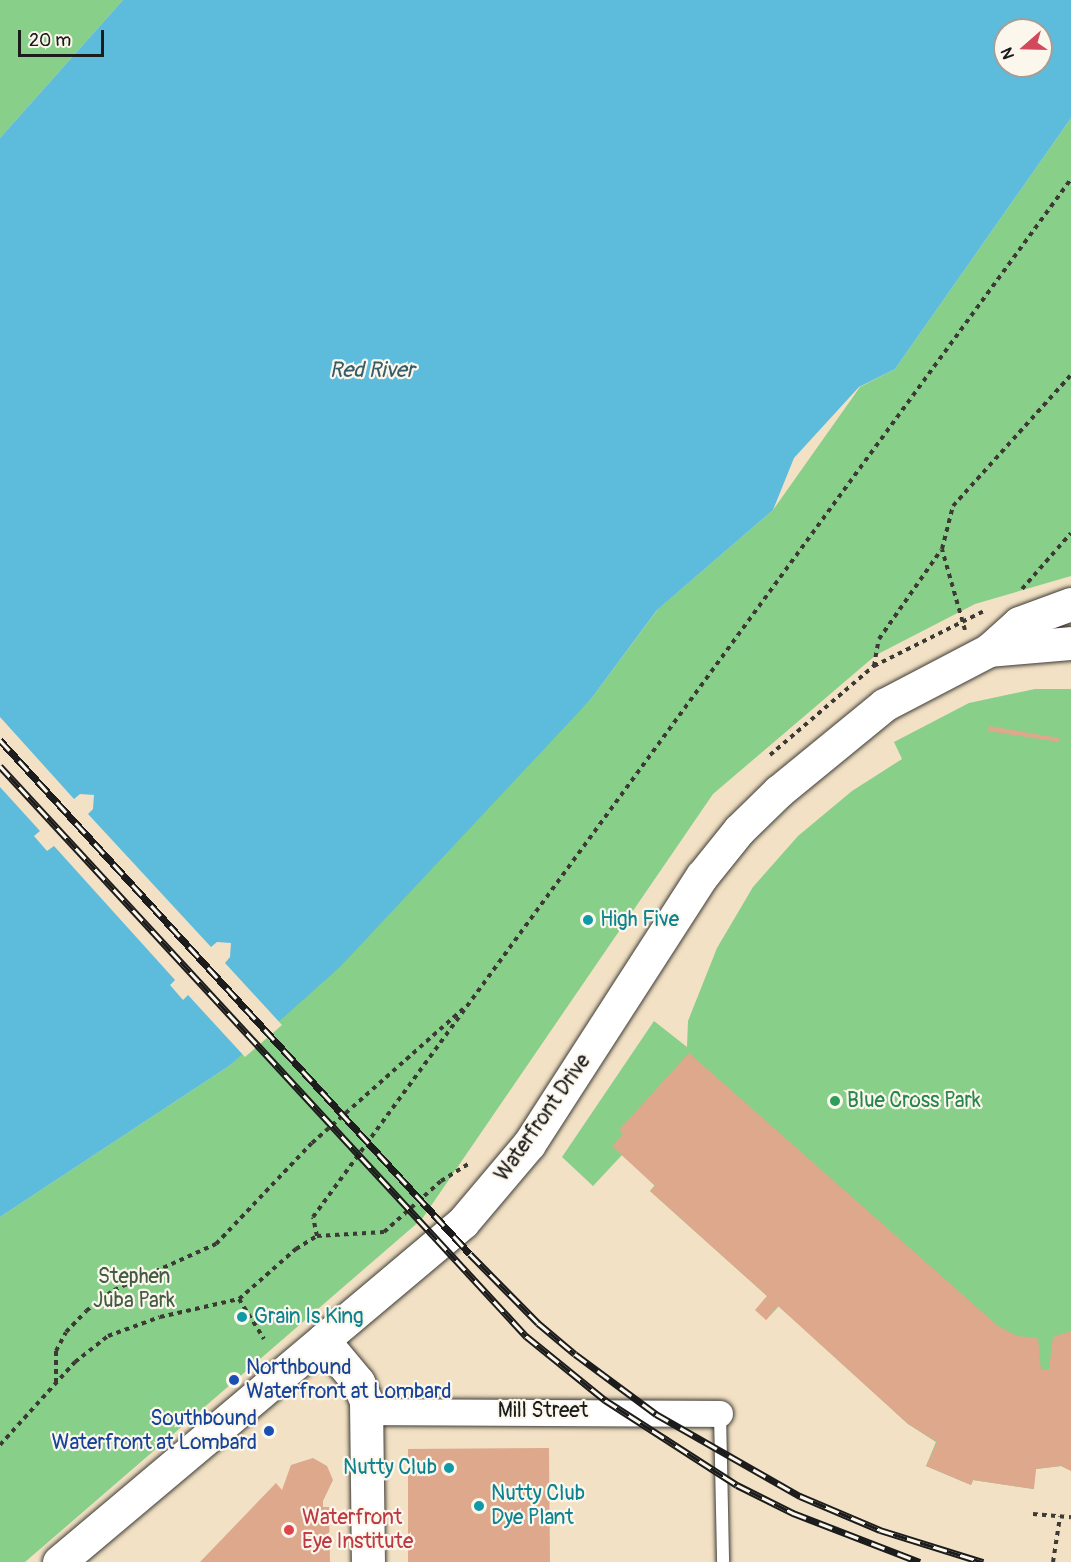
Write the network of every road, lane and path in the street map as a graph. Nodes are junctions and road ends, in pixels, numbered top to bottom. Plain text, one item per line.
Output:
1 (1071, 179) edge
2 (1071, 375) edge
3 (1071, 533) edge
4 (942, 549) junction
5 (1015, 597) dead end
6 (1071, 604) edge
7 (1071, 643) edge
8 (989, 650) junction
9 (874, 666) junction
10 (765, 760) dead end
11 (470, 1002) junction
12 (477, 1158) dead end
13 (317, 1236) junction
14 (239, 1299) junction
15 (264, 1339) dead end
16 (324, 1340) junction
17 (56, 1384) junction
18 (367, 1412) junction
19 (720, 1414) joint
20 (0, 1445) edge
21 (1033, 1514) dead end
22 (1060, 1517) junction
23 (1071, 1517) edge
24 (59, 1562) edge
25 (368, 1562) edge
26 (723, 1562) edge
27 (1053, 1562) edge

1 - 11 path
2 - 4 path
3 - 5 path
4 - 9 path
4 - 9 path
6 - 8 street, Waterfront Drive
7 - 8 street, Waterfront Drive
8 - 16 street, Waterfront Drive
9 - 10 path
11 - 13 path
11 - 17 path
12 - 13 path
13 - 14 path
14 - 15 path
14 - 17 path
16 - 18 street
16 - 24 street, Waterfront Drive
17 - 20 path
18 - 19 street, Mill Street
18 - 25 street
19 - 26 lane
21 - 22 path
22 - 23 path
22 - 27 path

